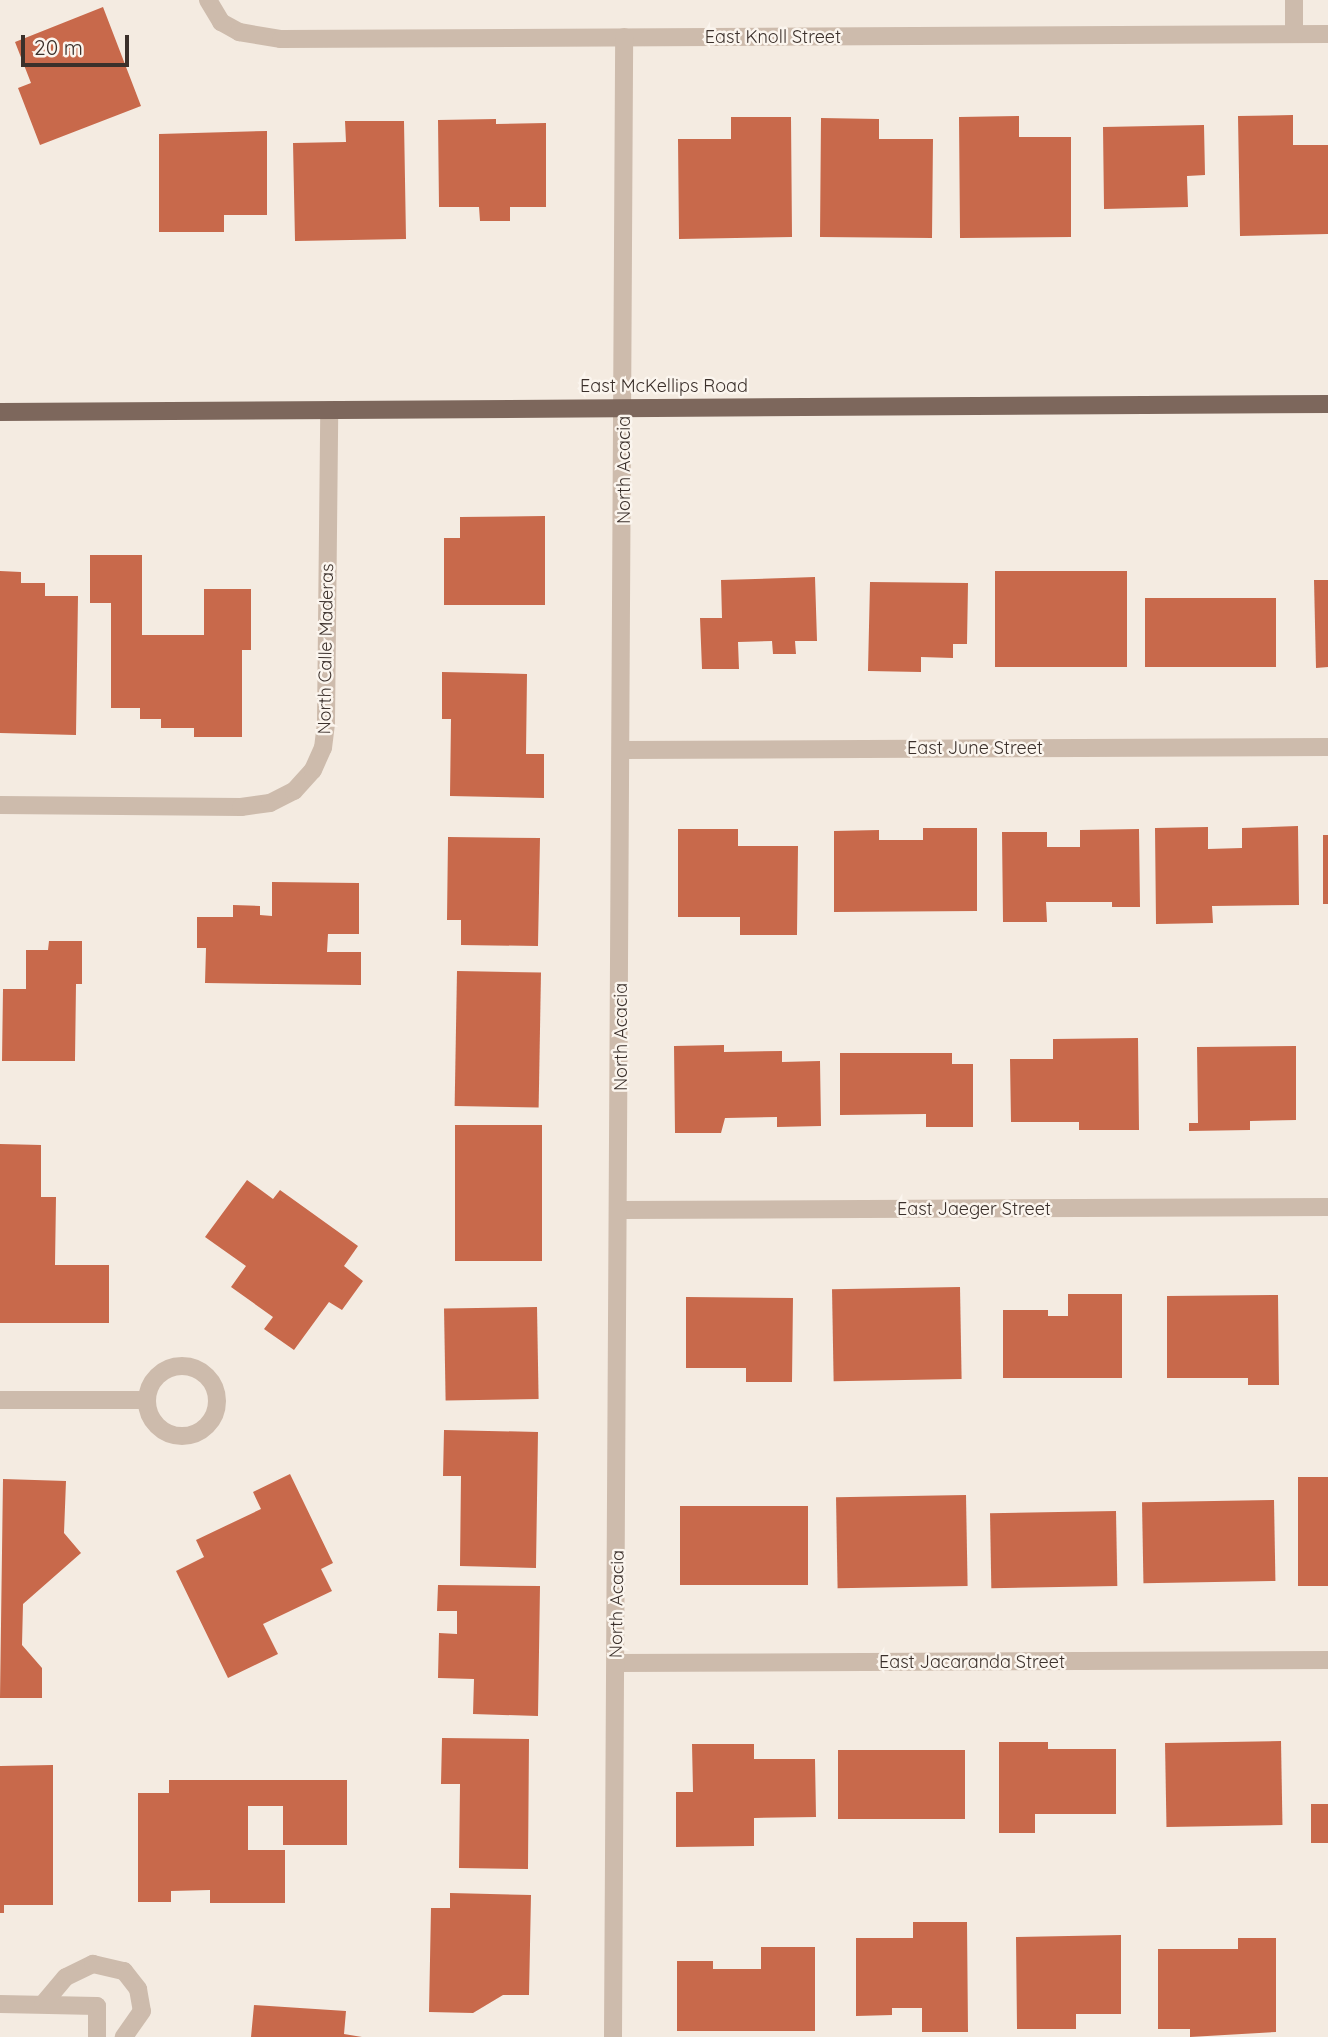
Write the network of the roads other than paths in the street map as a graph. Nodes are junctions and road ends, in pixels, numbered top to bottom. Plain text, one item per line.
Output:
1 (208, 0) edge
2 (1294, 0) edge
3 (1294, 34) junction
4 (1328, 34) edge
5 (624, 37) junction
6 (1328, 404) edge
7 (625, 408) junction
8 (329, 410) junction
9 (0, 412) edge
10 (1328, 747) edge
11 (622, 750) junction
12 (0, 805) edge
13 (1328, 1208) edge
14 (620, 1210) junction
15 (0, 1400) edge
16 (147, 1400) dead end
17 (1328, 1660) edge
18 (616, 1663) junction
19 (0, 2004) edge
20 (43, 2004) junction
21 (97, 2037) edge
22 (124, 2037) edge
23 (613, 2037) edge

1 - 5 street, East Knoll Street
2 - 3 street
3 - 4 street, East Knoll Street
3 - 5 street, East Knoll Street
5 - 7 street, North Acacia
6 - 7 main road, East McKellips Road
7 - 8 main road, East McKellips Road
7 - 11 street, North Acacia
8 - 9 main road, East McKellips Road
8 - 12 street, North Calle Maderas
10 - 11 street, East June Street
11 - 14 street, North Acacia
13 - 14 street, East Jaeger Street
14 - 18 street, North Acacia
15 - 16 street
17 - 18 street, East Jacaranda Street
18 - 23 street, North Acacia
19 - 20 street
20 - 21 street
20 - 22 street

